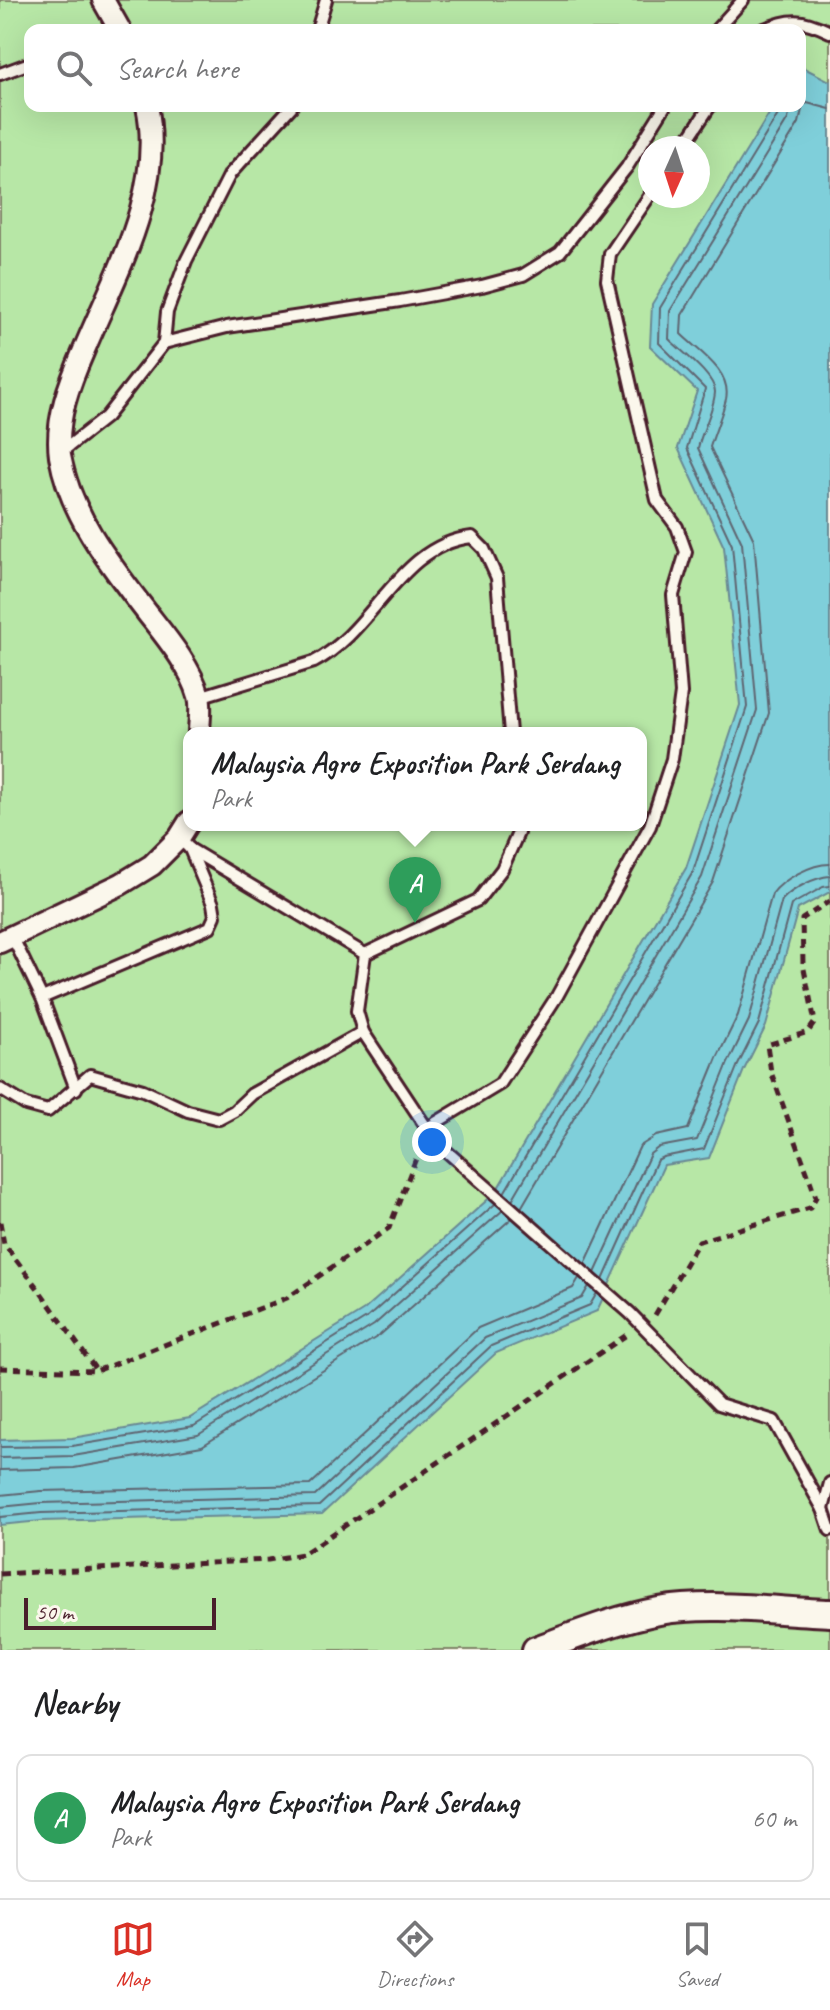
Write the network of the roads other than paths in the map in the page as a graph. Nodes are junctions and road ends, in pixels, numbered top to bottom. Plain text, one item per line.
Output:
1 (103, 0) edge
2 (326, 0) edge
3 (743, 0) edge
4 (115, 24) edge
5 (319, 24) edge
6 (721, 24) edge
7 (777, 24) edge
8 (830, 32) edge
9 (24, 65) edge
10 (0, 74) edge
11 (148, 112) edge
12 (287, 112) edge
13 (661, 112) edge
14 (706, 112) edge
15 (690, 136) edge
16 (641, 208) edge
17 (164, 343) junction
18 (60, 453) junction
19 (199, 697) junction
20 (199, 727) edge
21 (509, 727) edge
22 (518, 831) edge
23 (186, 836) edge
24 (6, 939) edge
25 (365, 954) junction
26 (42, 998) junction
27 (363, 1032) junction
28 (0, 1089) edge
29 (76, 1089) junction
30 (427, 1128) junction
31 (830, 1483) edge
32 (823, 1509) junction
33 (830, 1530) edge
34 (830, 1613) edge
35 (536, 1650) edge

1 - 4 street
2 - 5 lane
3 - 6 lane
7 - 8 lane
9 - 10 lane
11 - 18 street
12 - 17 lane
13 - 17 lane
14 - 15 lane
16 - 30 lane
17 - 18 lane
18 - 19 street
19 - 20 street
19 - 21 lane
22 - 25 lane
23 - 24 street
23 - 25 lane
23 - 26 lane
24 - 26 lane
25 - 27 lane
26 - 29 lane
27 - 29 lane
27 - 30 lane
28 - 29 lane
30 - 32 lane
31 - 32 lane
32 - 33 lane
34 - 35 street

